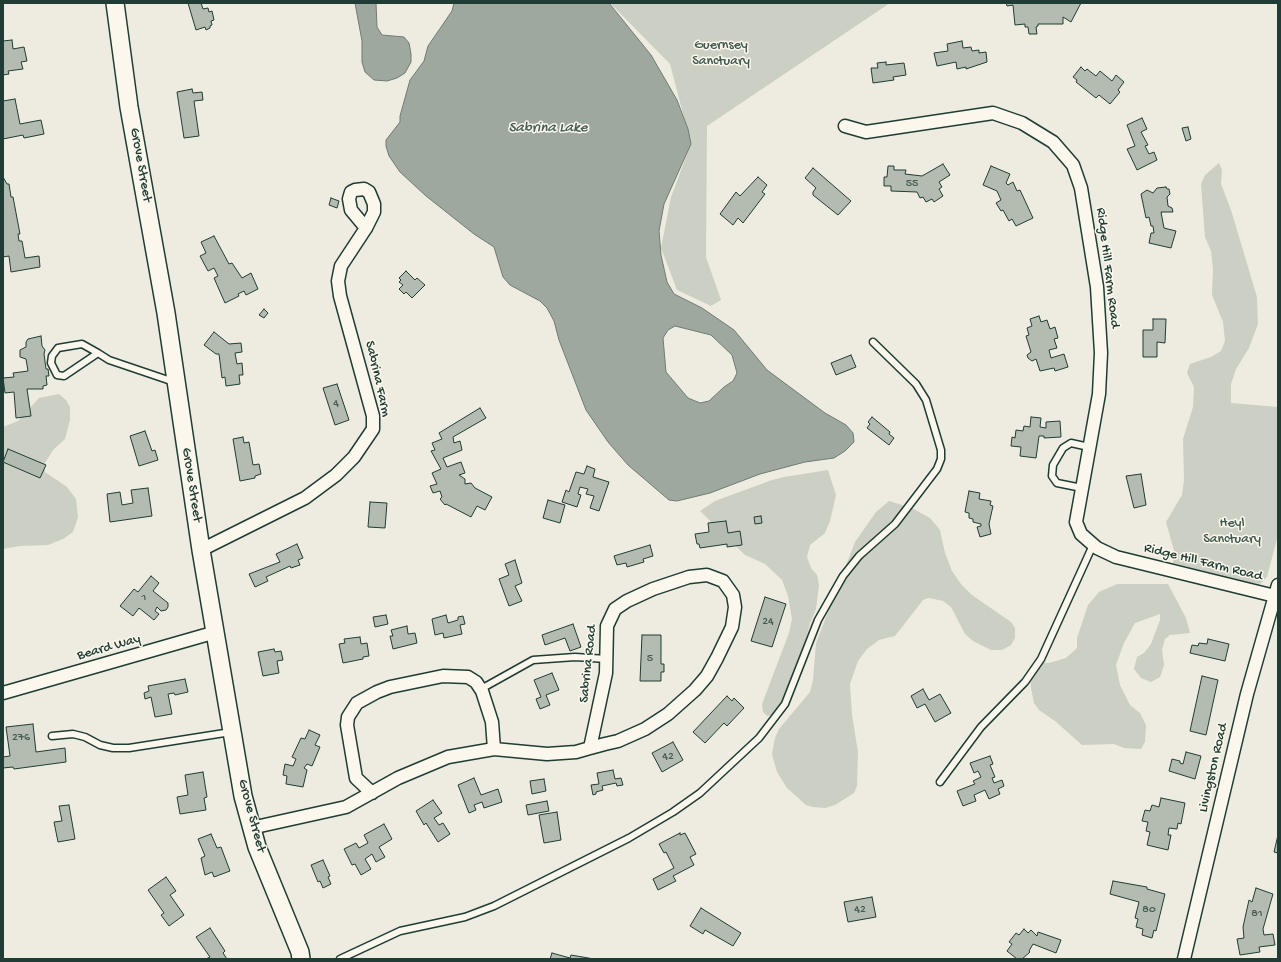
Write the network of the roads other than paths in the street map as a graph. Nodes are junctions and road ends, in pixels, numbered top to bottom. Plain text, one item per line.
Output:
1 (115, 3) edge
2 (845, 126) dead end
3 (366, 228) dead end
4 (873, 342) dead end
5 (98, 353) junction
6 (176, 382) junction
7 (1089, 447) junction
8 (1082, 488) junction
9 (1093, 545) junction
10 (201, 550) junction
11 (1277, 590) edge
12 (216, 632) junction
13 (607, 658) junction
14 (481, 689) junction
15 (6, 691) edge
16 (233, 732) junction
17 (52, 736) dead end
18 (590, 748) junction
19 (494, 749) junction
20 (356, 778) junction
21 (940, 782) dead end
22 (372, 793) junction
23 (352, 804) junction
24 (251, 828) junction
25 (301, 959) edge
26 (340, 959) edge
27 (1184, 959) edge

1 - 6 street, Grove Street
2 - 7 street, Ridge Hill Farm Road
3 - 10 street, Sabrina Farm
4 - 26 lane
5 - 5 lane
5 - 6 lane
6 - 10 street, Grove Street
7 - 8 street, Ridge Hill Farm Road
7 - 8 lane
8 - 9 street, Ridge Hill Farm Road
9 - 11 street, Ridge Hill Farm Road
9 - 21 lane
10 - 12 street, Grove Street
11 - 27 street, Livingston Road
12 - 15 street, Beard Way
12 - 16 street, Grove Street
13 - 14 lane
13 - 18 street, Sabrina Road
13 - 18 street, Sabrina Road
14 - 19 street
14 - 20 street
16 - 17 lane
16 - 24 street, Grove Street
18 - 19 street, Sabrina Road
19 - 22 street, Sabrina Road
20 - 22 street
20 - 23 street
22 - 23 street, Sabrina Road
23 - 24 street, Sabrina Road
24 - 25 street, Grove Street

